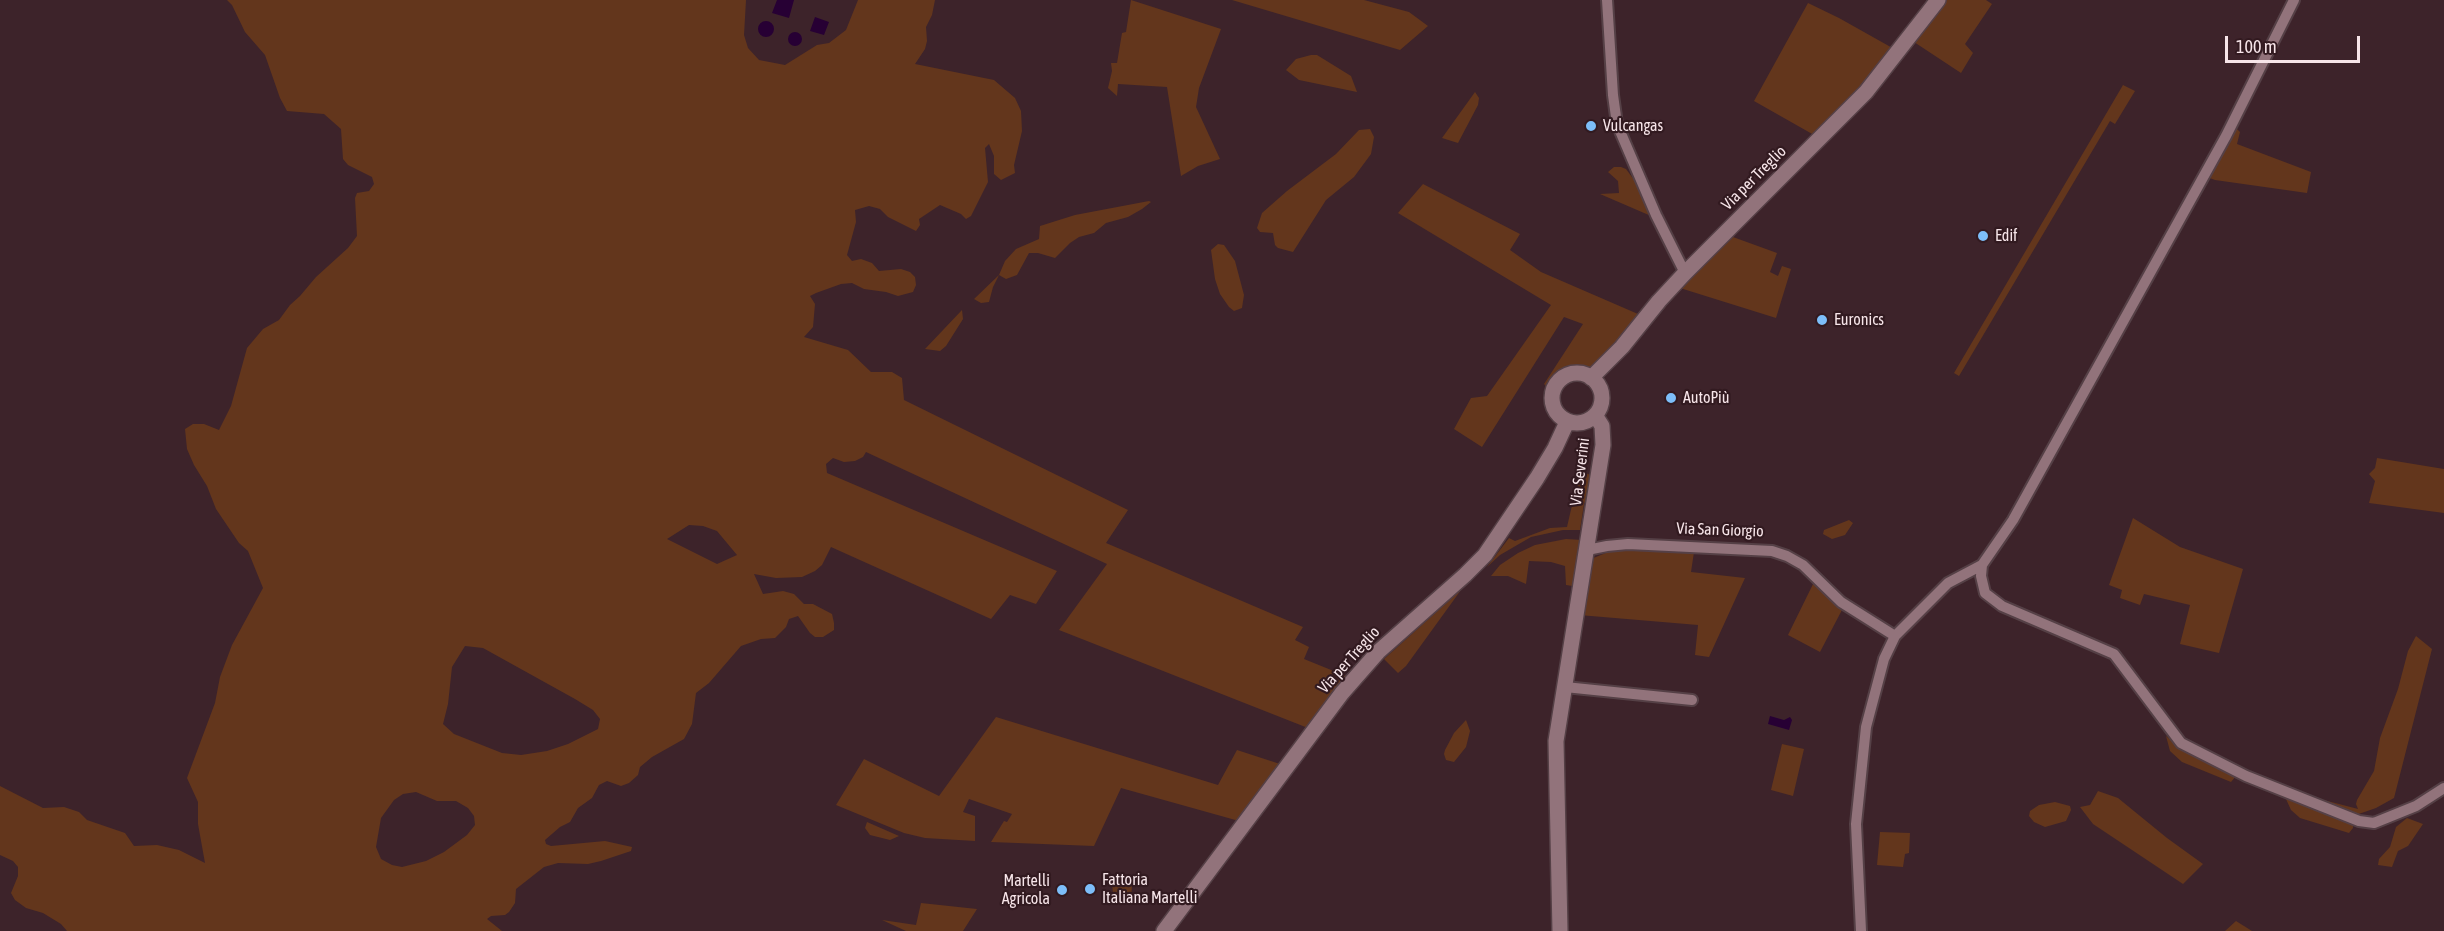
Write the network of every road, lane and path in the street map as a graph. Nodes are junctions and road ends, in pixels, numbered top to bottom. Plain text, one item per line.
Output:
1 (1607, 0) edge
2 (1938, 0) edge
3 (2294, 0) edge
4 (1685, 273) junction
5 (1592, 378) junction
6 (1595, 415) junction
7 (1567, 422) junction
8 (1588, 543) junction
9 (1982, 565) junction
10 (1895, 636) junction
11 (1565, 687) junction
12 (1692, 700) dead end
13 (2444, 789) edge
14 (1164, 931) edge
15 (1560, 931) edge
16 (1861, 931) edge

1 - 4 street
2 - 4 main road, Via per Treglio
3 - 9 street
4 - 5 main road, Via per Treglio
5 - 6 main road
5 - 7 main road
6 - 7 main road
6 - 8 main road, Via Severini
7 - 14 main road, Via per Treglio
8 - 10 street, Via San Giorgio
8 - 11 main road
9 - 10 street
9 - 13 street
10 - 16 street
11 - 12 street
11 - 15 main road

